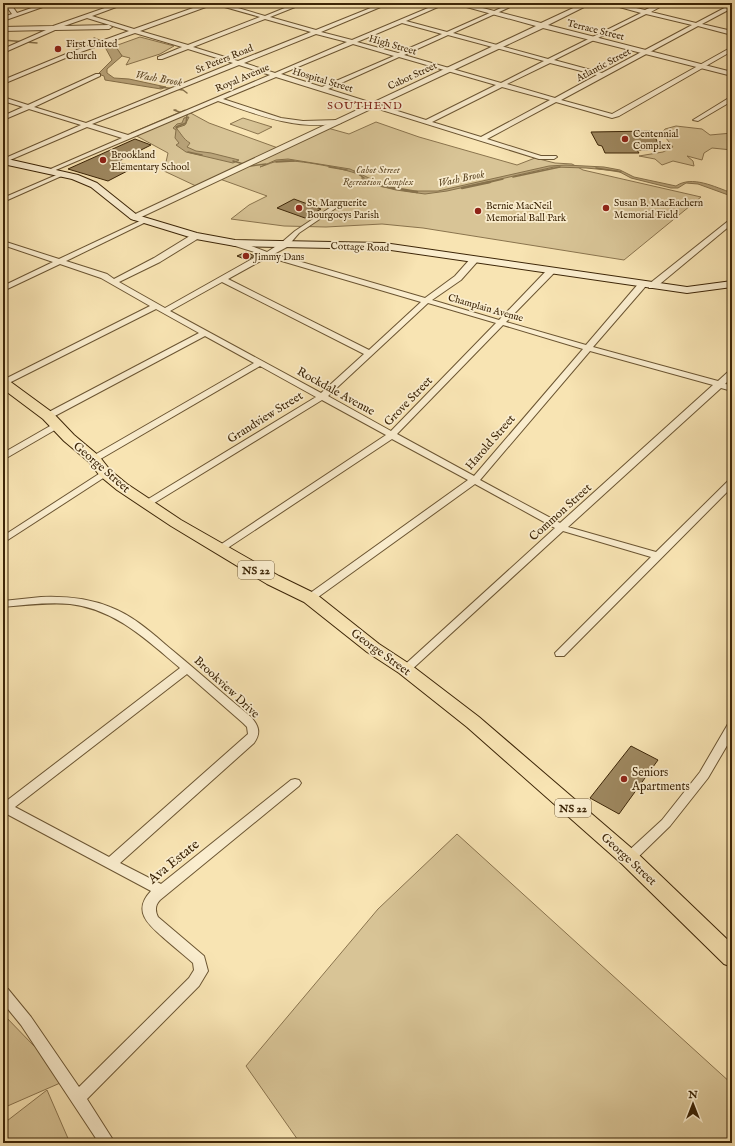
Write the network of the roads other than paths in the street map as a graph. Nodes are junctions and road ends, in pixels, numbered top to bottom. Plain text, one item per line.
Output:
1 (51, 3) edge
2 (124, 3) edge
3 (212, 3) edge
4 (215, 3) edge
5 (302, 3) edge
6 (387, 3) edge
7 (444, 3) edge
8 (455, 3) edge
9 (516, 3) edge
10 (589, 3) edge
11 (608, 3) edge
12 (664, 3) edge
13 (6, 5) edge
14 (732, 6) edge
15 (645, 12) junction
16 (494, 13) junction
17 (16, 15) junction
18 (86, 16) junction
19 (266, 17) junction
20 (3, 19) edge
21 (401, 21) junction
22 (697, 24) junction
23 (121, 26) junction
24 (542, 26) junction
25 (54, 28) junction
26 (3, 29) edge
27 (317, 31) junction
28 (135, 32) junction
29 (448, 33) junction
30 (732, 33) edge
31 (594, 39) junction
32 (351, 42) junction
33 (497, 46) junction
34 (188, 47) junction
35 (732, 49) edge
36 (3, 50) edge
37 (646, 52) junction
38 (399, 56) junction
39 (160, 58) dead end
40 (548, 61) junction
41 (239, 63) junction
42 (702, 67) junction
43 (449, 70) junction
44 (274, 74) junction
45 (732, 74) edge
46 (98, 75) dead end
47 (602, 75) junction
48 (3, 82) edge
49 (501, 85) junction
50 (323, 90) junction
51 (732, 98) edge
52 (3, 99) edge
53 (217, 99) junction
54 (556, 100) junction
55 (374, 105) junction
56 (28, 107) junction
57 (3, 118) edge
58 (696, 120) dead end
59 (339, 122) junction
60 (427, 122) junction
61 (306, 123) junction
62 (88, 124) junction
63 (313, 133) junction
64 (127, 137) junction
65 (482, 140) junction
66 (554, 157) dead end
67 (3, 161) edge
68 (49, 171) junction
69 (63, 174) junction
70 (3, 200) edge
71 (334, 207) dead end
72 (134, 217) junction
73 (732, 220) edge
74 (144, 221) junction
75 (196, 236) junction
76 (3, 243) edge
77 (234, 243) junction
78 (284, 245) junction
79 (266, 254) junction
80 (474, 260) junction
81 (62, 262) junction
82 (551, 271) junction
83 (222, 279) junction
84 (114, 281) junction
85 (732, 284) edge
86 (642, 285) junction
87 (652, 286) junction
88 (3, 289) edge
89 (426, 301) junction
90 (156, 306) junction
91 (164, 311) junction
92 (501, 323) junction
93 (204, 333) junction
94 (588, 348) junction
95 (369, 353) junction
96 (260, 363) junction
97 (732, 374) edge
98 (3, 383) edge
99 (720, 385) junction
100 (732, 388) edge
101 (322, 397) junction
102 (52, 421) junction
103 (392, 435) junction
104 (3, 457) edge
105 (94, 459) junction
106 (105, 473) junction
107 (474, 480) junction
108 (732, 482) edge
109 (148, 503) junction
110 (562, 528) junction
111 (3, 540) edge
112 (220, 548) junction
113 (658, 556) junction
114 (310, 598) junction
115 (3, 604) edge
116 (560, 654) dead end
117 (187, 668) junction
118 (406, 669) junction
119 (732, 727) edge
120 (295, 783) dead end
121 (4, 807) edge
122 (629, 858) junction
123 (110, 864) junction
124 (162, 891) junction
125 (732, 958) edge
126 (3, 993) edge
127 (78, 1098) junction
128 (108, 1143) edge

1 - 17 street
2 - 18 street
3 - 28 street
4 - 19 street, High Street
5 - 19 street
6 - 27 street, St Peters Road
7 - 21 street, Royal Avenue
8 - 16 street, Terrace Street
9 - 16 street
10 - 24 street, Cabot Street
11 - 15 street
12 - 15 street
13 - 17 street
14 - 22 street, Atlantic Street
15 - 22 street
15 - 31 street
16 - 24 street, Terrace Street
16 - 29 street
17 - 20 street
18 - 23 street, Hospital Street
18 - 25 street
19 - 27 street, High Street
19 - 34 street
21 - 29 street
21 - 32 street, Royal Avenue
22 - 30 street
22 - 37 street, Atlantic Street
23 - 25 street
23 - 28 street, Hospital Street
24 - 31 street, Terrace Street
24 - 33 street, Cabot Street
25 - 26 street
25 - 36 street
27 - 32 street, High Street
27 - 41 street, St Peters Road
28 - 34 street, Hospital Street
28 - 48 street
29 - 33 street
29 - 38 street
31 - 37 street, Terrace Street
31 - 40 street
32 - 38 street, High Street
32 - 44 street, Royal Avenue
33 - 40 street
33 - 43 street, Cabot Street
34 - 39 street
34 - 41 street, Hospital Street
35 - 42 street
37 - 42 street, Terrace Street
37 - 47 street, Atlantic Street
38 - 43 street, High Street
38 - 50 street
40 - 47 street
40 - 49 street
41 - 44 street, Hospital Street
41 - 62 street, St Peters Road
42 - 45 street, Terrace Street
42 - 54 street, High Street
43 - 49 street, High Street
43 - 55 street, Cabot Street
44 - 50 street, Hospital Street
44 - 53 street, Royal Avenue
46 - 56 street
47 - 54 street, Atlantic Street
49 - 54 street, High Street
49 - 60 street
50 - 55 street, Hospital Street
51 - 58 street
52 - 56 street
53 - 61 street
53 - 64 street, Royal Avenue
54 - 65 street, Atlantic Street
55 - 59 street, Cabot Street
55 - 60 street, Hospital Street
56 - 57 street
56 - 62 street
59 - 61 street
59 - 63 street, Cabot Street
60 - 65 street, Hospital Street
61 - 63 street
62 - 64 street
62 - 67 street, St Peters Road
63 - 72 street, Cabot Street
64 - 68 street, Royal Avenue
65 - 66 street, Hospital Street
67 - 68 main road, Cottage Road
68 - 69 main road, Cottage Road
69 - 70 street
69 - 72 main road, Cottage Road
71 - 78 street
72 - 74 main road, Cottage Road
73 - 87 street
74 - 75 main road, Cottage Road
74 - 81 street
75 - 77 main road, Cottage Road
75 - 84 street
76 - 81 street, Rockdale Avenue
77 - 78 main road, Cottage Road
77 - 79 street, Champlain Avenue
78 - 79 street
78 - 80 main road, Cottage Road
79 - 83 street
79 - 89 street, Champlain Avenue
80 - 82 main road, Cottage Road
80 - 89 street, Grandview Street
81 - 84 street, Rockdale Avenue
81 - 88 street
82 - 86 main road, Cottage Road
82 - 92 street, Grove Street
83 - 91 street
83 - 95 street
84 - 90 street, Rockdale Avenue
85 - 87 main road, Cottage Road
86 - 87 main road, Cottage Road
86 - 94 street, Harold Street
89 - 92 street, Champlain Avenue
89 - 95 street, Grandview Street
90 - 91 street, Rockdale Avenue
90 - 98 street
91 - 93 street, Rockdale Avenue
92 - 94 street, Champlain Avenue
92 - 103 street, Grove Street
93 - 96 street, Rockdale Avenue
93 - 102 street
94 - 99 street, Champlain Avenue
94 - 107 street, Harold Street
95 - 101 street, Grandview Street
96 - 101 street, Rockdale Avenue
96 - 105 street
97 - 99 street, Common Street
98 - 102 main road, George Street / NS 22
99 - 100 street, Champlain Avenue
99 - 110 street, Common Street
101 - 103 street, Rockdale Avenue
101 - 109 street, Grandview Street
102 - 104 street
102 - 105 main road, George Street / NS 22
103 - 107 street, Rockdale Avenue
103 - 112 street, Grove Street
105 - 106 main road, George Street / NS 22
106 - 109 main road, George Street / NS 22
106 - 111 street
107 - 110 street, Rockdale Avenue
107 - 114 street, Harold Street
108 - 113 street
109 - 112 main road, George Street / NS 22
110 - 113 street, Rockdale Avenue
110 - 118 street, Common Street
112 - 114 main road, George Street / NS 22
113 - 116 street
114 - 118 main road, George Street / NS 22
115 - 117 street, Brookview Drive
117 - 121 street
117 - 123 street, Brookview Drive
118 - 122 main road, George Street / NS 22
119 - 122 street
120 - 124 street, Ava Estate
121 - 123 street
122 - 125 main road, George Street / NS 22
123 - 124 street
124 - 127 street, Ava Estate
126 - 127 street
127 - 128 street

